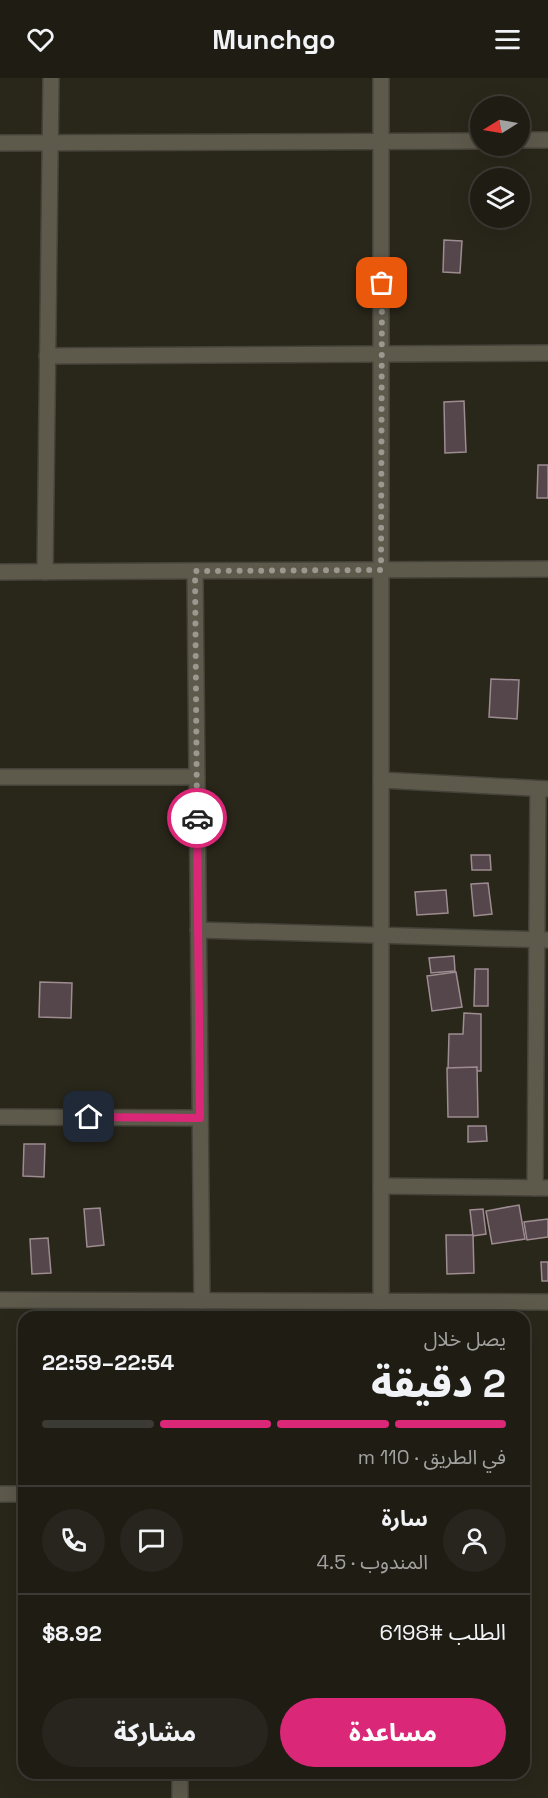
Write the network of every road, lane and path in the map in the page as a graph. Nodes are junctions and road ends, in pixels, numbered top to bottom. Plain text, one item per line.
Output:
1 (51, 78) edge
2 (381, 78) edge
3 (548, 140) edge
4 (382, 141) junction
5 (470, 141) edge
6 (530, 141) edge
7 (0, 143) edge
8 (50, 143) junction
9 (548, 352) edge
10 (382, 354) junction
11 (47, 356) junction
12 (548, 569) edge
13 (381, 570) junction
14 (195, 571) junction
15 (0, 572) edge
16 (45, 572) junction
17 (0, 777) edge
18 (197, 777) junction
19 (381, 780) junction
20 (543, 789) edge
21 (198, 930) junction
22 (381, 936) junction
23 (542, 940) edge
24 (0, 1117) edge
25 (200, 1118) junction
26 (381, 1186) junction
27 (541, 1188) edge
28 (0, 1300) edge
29 (202, 1301) junction
30 (548, 1302) edge
31 (381, 1309) edge
32 (0, 1494) edge
33 (18, 1494) edge
34 (180, 1779) edge
35 (180, 1798) edge

1 - 8 street
2 - 4 street
3 - 6 street
4 - 5 street
4 - 8 street
4 - 10 street
7 - 8 street
8 - 11 street
9 - 10 street
10 - 11 street
10 - 13 street
11 - 16 street
12 - 13 street
13 - 14 street
13 - 19 street
14 - 16 street
14 - 18 street
15 - 16 street
17 - 18 street
18 - 21 street
19 - 20 street
19 - 22 street
20 - 23 street
21 - 22 street
21 - 25 street
22 - 23 street
22 - 26 street
23 - 27 street
24 - 25 street
25 - 29 street
26 - 27 street
26 - 31 street
28 - 29 street
29 - 31 street
30 - 31 street
32 - 33 street
34 - 35 street

